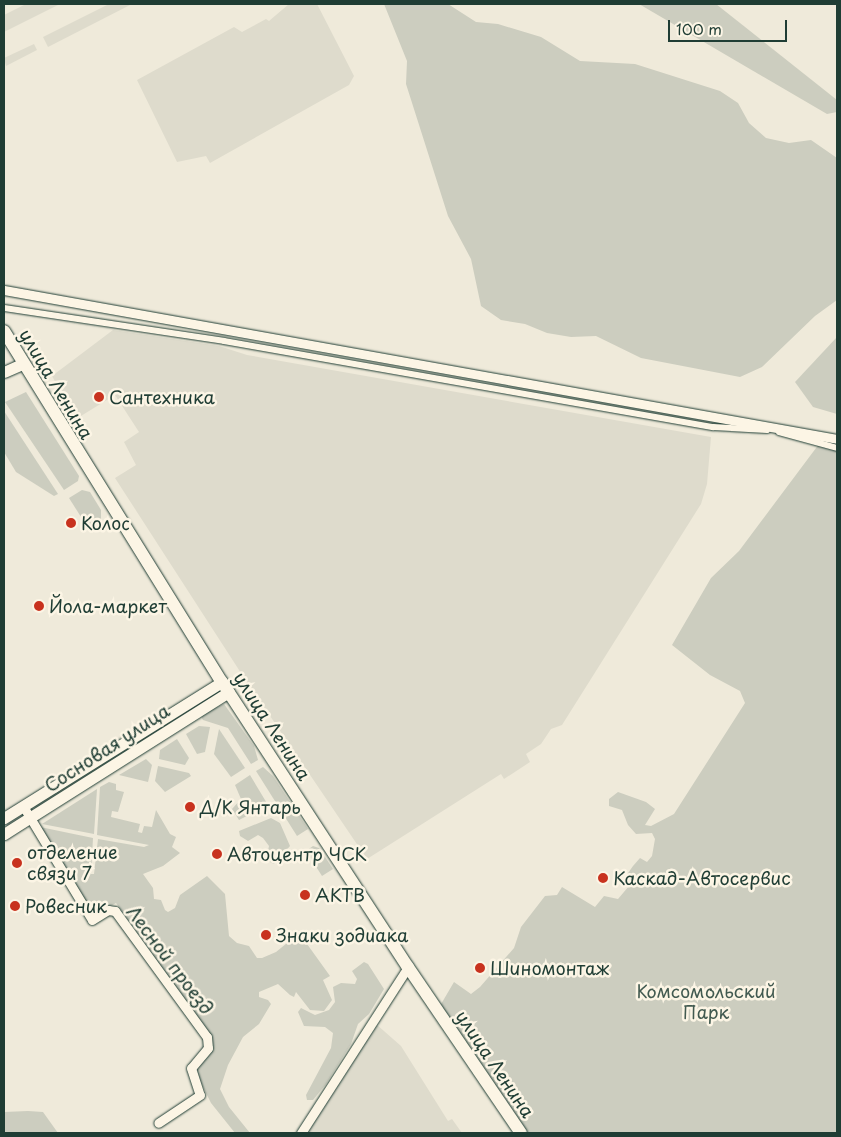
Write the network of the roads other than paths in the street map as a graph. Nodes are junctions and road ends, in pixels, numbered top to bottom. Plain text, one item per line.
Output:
1 (4, 290) edge
2 (4, 308) edge
3 (4, 331) edge
4 (22, 364) junction
5 (4, 372) edge
6 (837, 439) edge
7 (837, 448) edge
8 (226, 687) junction
9 (23, 806) junction
10 (4, 818) edge
11 (29, 818) junction
12 (4, 834) edge
13 (408, 967) junction
14 (158, 1123) dead end
15 (301, 1133) edge
16 (521, 1133) edge

1 - 6 street
2 - 7 street
3 - 4 main road, улица Ленина
4 - 5 street
4 - 8 main road, улица Ленина
8 - 9 street, Сосновая улица
8 - 11 street, Сосновая улица
8 - 13 main road, улица Ленина
9 - 10 street, Сосновая улица
9 - 11 street, Лесной проезд
11 - 12 street, Сосновая улица
11 - 14 street, Лесной проезд
13 - 15 street
13 - 16 main road, улица Ленина

